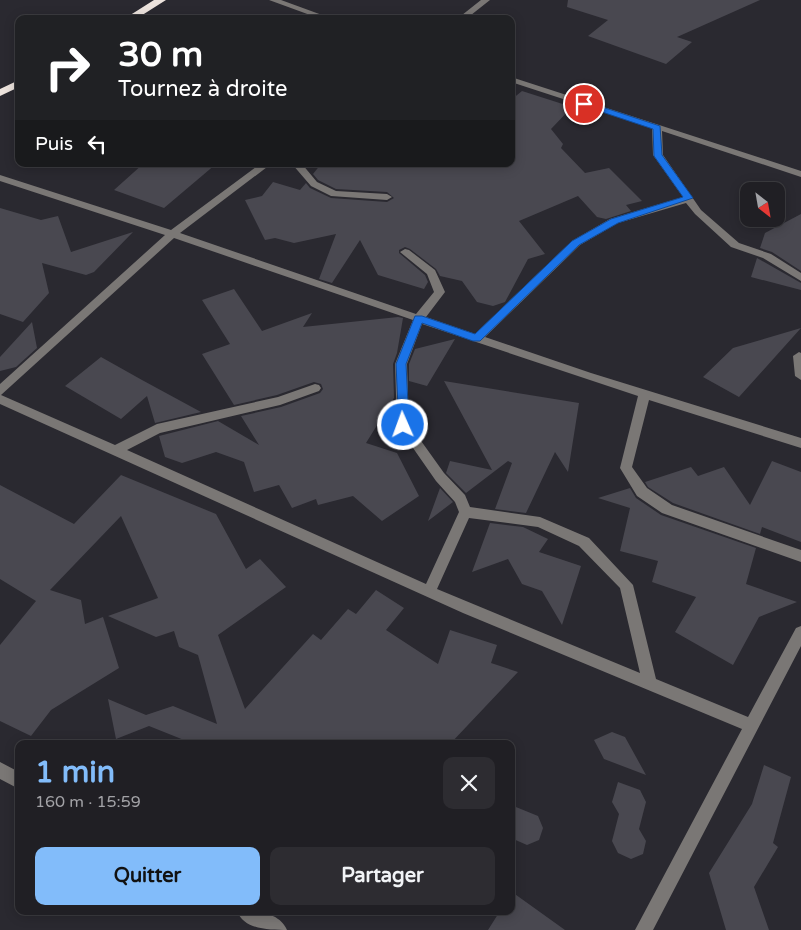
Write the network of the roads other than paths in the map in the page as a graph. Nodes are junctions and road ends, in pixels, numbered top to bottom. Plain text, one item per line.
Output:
1 (162, 0) edge
2 (273, 0) edge
3 (486, 0) edge
4 (136, 15) edge
5 (317, 15) edge
6 (466, 15) edge
7 (515, 80) edge
8 (15, 85) edge
9 (0, 94) edge
10 (657, 128) junction
11 (262, 167) edge
12 (300, 167) edge
13 (801, 174) edge
14 (0, 178) edge
15 (387, 197) dead end
16 (688, 198) junction
17 (172, 234) junction
18 (405, 252) dead end
19 (801, 278) edge
20 (419, 318) junction
21 (477, 338) junction
22 (799, 356) dead end
23 (801, 376) edge
24 (315, 388) dead end
25 (0, 391) edge
26 (644, 394) junction
27 (0, 399) edge
28 (801, 443) edge
29 (115, 451) junction
30 (466, 512) junction
31 (801, 556) edge
32 (429, 591) junction
33 (801, 632) edge
34 (650, 683) junction
35 (751, 725) junction
36 (0, 770) edge
37 (15, 779) edge
38 (252, 915) edge
39 (278, 930) edge
40 (644, 930) edge

1 - 4 highway
2 - 5 street
3 - 6 street
7 - 10 street
8 - 9 highway
10 - 13 street
10 - 16 street
11 - 17 street
12 - 15 street
14 - 17 street
16 - 19 street
16 - 21 street
17 - 20 street
17 - 25 street
18 - 20 street
20 - 21 street
20 - 30 street
21 - 26 street
22 - 23 street
24 - 29 street
26 - 28 street
26 - 31 street
27 - 29 street
29 - 32 street
30 - 32 street
30 - 34 street
32 - 34 street
33 - 35 street
34 - 35 street
35 - 40 street
36 - 37 street
38 - 39 street

